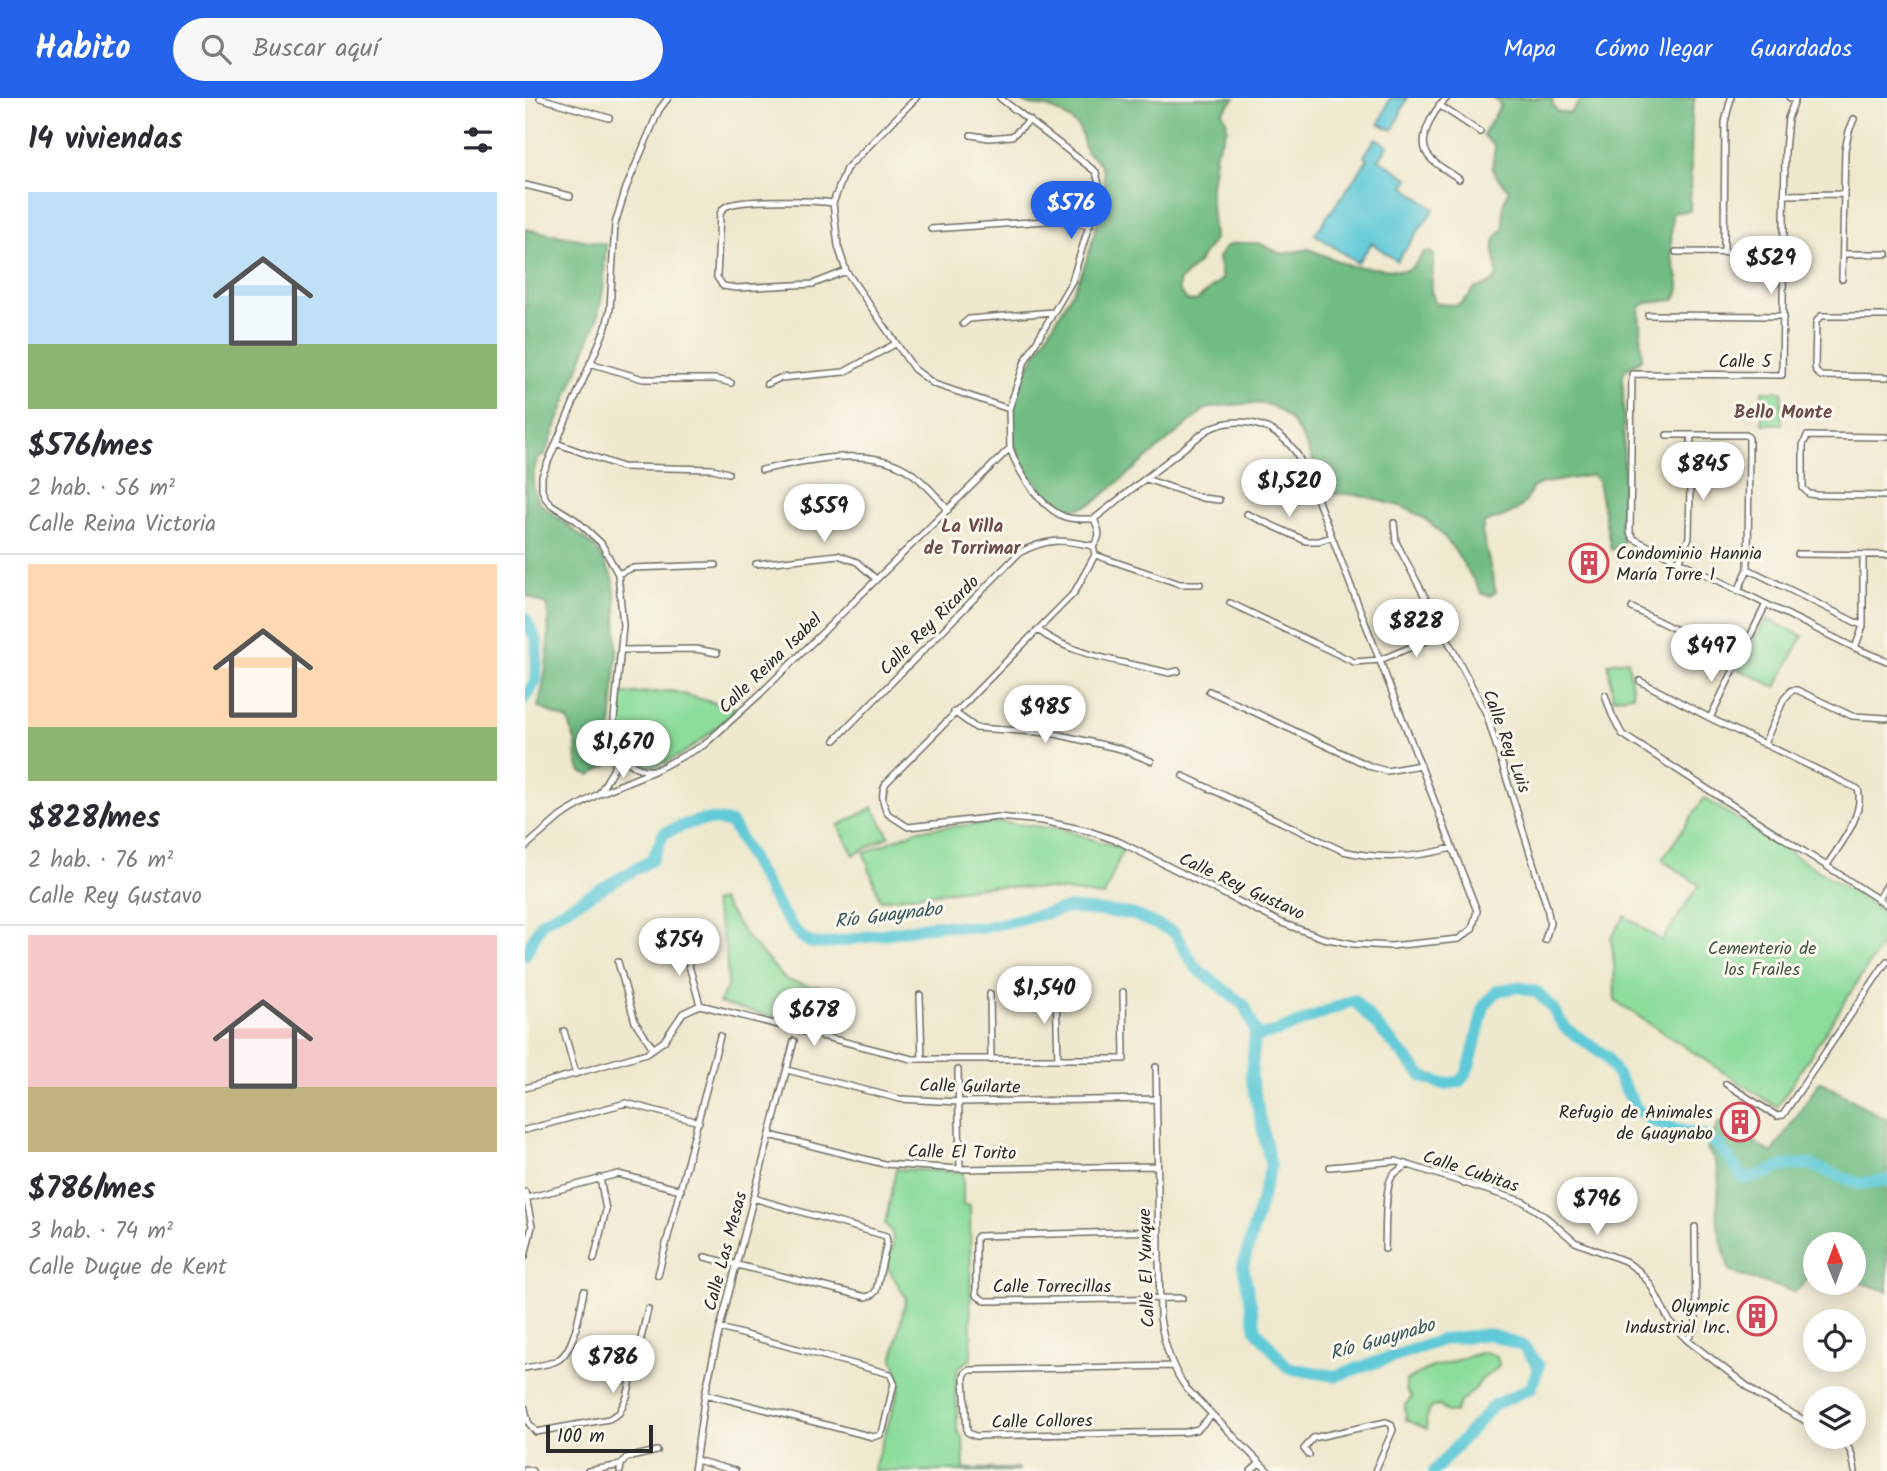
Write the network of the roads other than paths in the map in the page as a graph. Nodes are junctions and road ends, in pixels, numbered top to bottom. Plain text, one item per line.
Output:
1 (540, 98) edge
2 (668, 98) edge
3 (916, 98) edge
4 (1000, 98) edge
5 (1447, 98) edge
6 (1731, 98) edge
7 (1790, 98) edge
8 (1439, 105) junction
9 (609, 118) dead end
10 (1854, 119) dead end
11 (1030, 120) junction
12 (1480, 132) dead end
13 (971, 135) dead end
14 (1459, 179) dead end
15 (525, 186) edge
16 (1843, 194) junction
17 (1785, 195) junction
18 (570, 196) dead end
19 (833, 203) junction
20 (1090, 225) junction
21 (931, 229) dead end
22 (1676, 252) dead end
23 (1724, 252) junction
24 (1784, 253) junction
25 (1843, 254) junction
26 (1887, 254) edge
27 (846, 271) junction
28 (1842, 279) dead end
29 (1053, 312) junction
30 (1647, 315) dead end
31 (1784, 316) junction
32 (1887, 316) edge
33 (964, 324) dead end
34 (895, 344) junction
35 (590, 363) junction
36 (1887, 377) edge
37 (731, 383) dead end
38 (767, 384) dead end
39 (1009, 409) junction
40 (1667, 435) dead end
41 (1691, 435) junction
42 (1887, 436) edge
43 (556, 443) junction
44 (1010, 448) junction
45 (762, 470) dead end
46 (728, 473) dead end
47 (1146, 479) junction
48 (1887, 496) edge
49 (1219, 500) dead end
50 (948, 510) junction
51 (1247, 514) dead end
52 (1094, 519) junction
53 (1394, 523) dead end
54 (1331, 537) junction
55 (1093, 546) junction
56 (1798, 554) dead end
57 (1095, 555) junction
58 (1863, 555) junction
59 (1887, 555) edge
60 (1679, 562) junction
61 (756, 564) dead end
62 (716, 565) dead end
63 (1748, 569) junction
64 (618, 574) junction
65 (876, 579) junction
66 (1200, 584) dead end
67 (1738, 591) junction
68 (1230, 603) dead end
69 (1766, 604) junction
70 (1632, 608) dead end
71 (1863, 626) junction
72 (1038, 630) junction
73 (1443, 634) junction
74 (1855, 648) junction
75 (622, 650) junction
76 (717, 653) dead end
77 (1380, 660) junction
78 (1737, 660) junction
79 (1887, 661) edge
80 (1178, 671) dead end
81 (1640, 681) dead end
82 (1209, 691) dead end
83 (1605, 695) dead end
84 (954, 712) junction
85 (1710, 718) junction
86 (1887, 718) edge
87 (835, 740) dead end
88 (1764, 744) junction
89 (619, 751) junction
90 (1151, 761) dead end
91 (1420, 765) junction
92 (656, 770) junction
93 (1183, 776) dead end
94 (598, 794) junction
95 (525, 848) edge
96 (1452, 848) junction
97 (1827, 865) junction
98 (1887, 885) edge
99 (1878, 900) junction
100 (1887, 905) edge
101 (1545, 940) dead end
102 (683, 944) dead end
103 (1887, 961) edge
104 (618, 962) dead end
105 (1123, 992) dead end
106 (1056, 993) dead end
107 (990, 994) dead end
108 (920, 995) dead end
109 (700, 1005) junction
110 (563, 1031) dead end
111 (720, 1036) dead end
112 (794, 1041) dead end
113 (653, 1048) junction
114 (922, 1059) junction
115 (1058, 1059) junction
116 (991, 1060) junction
117 (1156, 1067) dead end
118 (787, 1070) junction
119 (958, 1070) dead end
120 (576, 1074) junction
121 (1726, 1084) dead end
122 (525, 1088) edge
123 (1156, 1099) junction
124 (959, 1102) junction
125 (699, 1122) junction
126 (525, 1130) edge
127 (770, 1135) junction
128 (1407, 1165) junction
129 (1157, 1166) junction
130 (1330, 1167) dead end
131 (960, 1169) junction
132 (600, 1178) junction
133 (681, 1190) junction
134 (526, 1195) edge
135 (753, 1199) junction
136 (525, 1224) edge
137 (532, 1226) junction
138 (1695, 1227) dead end
139 (1159, 1231) junction
140 (1385, 1249) dead end
141 (525, 1256) edge
142 (705, 1257) dead end
143 (593, 1259) dead end
144 (736, 1264) junction
145 (658, 1275) dead end
146 (585, 1291) dead end
147 (1182, 1298) dead end
148 (1160, 1299) junction
149 (648, 1309) dead end
150 (720, 1328) junction
151 (1687, 1340) junction
152 (1173, 1366) junction
153 (525, 1368) edge
154 (705, 1394) junction
155 (525, 1408) edge
156 (1212, 1415) junction
157 (1803, 1419) edge
158 (1849, 1449) edge
159 (656, 1451) dead end
160 (1309, 1455) dead end
161 (696, 1460) junction
162 (1260, 1463) junction
163 (620, 1468) edge
164 (525, 1469) edge
165 (532, 1471) edge
166 (588, 1471) edge
167 (694, 1471) edge
168 (736, 1471) edge
169 (1251, 1471) edge
170 (1268, 1471) edge
171 (1375, 1471) edge
172 (1855, 1471) edge

1 - 9 street
2 - 35 street
3 - 19 street
4 - 11 street
5 - 8 street
6 - 23 street
7 - 17 street, Calle 5
8 - 12 street
8 - 14 street
10 - 16 street
11 - 13 street
11 - 20 street
15 - 18 street
16 - 17 street
16 - 25 street
17 - 24 street, Calle 5
19 - 27 street
19 - 27 street
20 - 21 street
20 - 29 street
22 - 23 street
23 - 24 street
24 - 31 street, Calle 5
25 - 26 street
25 - 28 street
27 - 34 street
29 - 33 street
29 - 39 street
30 - 31 street
31 - 60 street, Calle 5
32 - 36 street
34 - 38 street
34 - 39 street
35 - 37 street
35 - 43 street
39 - 44 street
40 - 41 street
41 - 60 street
41 - 63 street
42 - 48 street
43 - 46 street
43 - 64 street
44 - 50 street, Calle Reina Isabel
44 - 52 street
45 - 50 street
47 - 49 street
47 - 52 street, Calle Rey Gustavo
47 - 54 street, Calle Rey Gustavo
50 - 65 street, Calle Reina Isabel
51 - 54 street
52 - 55 street
53 - 73 street, Calle Rey Luis
54 - 77 street, Calle Rey Gustavo
55 - 57 street
55 - 87 street, Calle Rey Ricardo
56 - 58 street
57 - 66 street
57 - 72 street, Calle Rey Gustavo
58 - 59 street
58 - 71 street
60 - 67 street
61 - 65 street
62 - 64 street
63 - 67 street
63 - 71 street
64 - 75 street
65 - 92 street, Calle Reina Isabel
67 - 69 street
68 - 77 street
69 - 74 street
69 - 78 street
70 - 78 street
71 - 74 street
72 - 80 street
72 - 84 street, Calle Rey Gustavo
73 - 77 street
73 - 101 street, Calle Rey Luis
74 - 79 street
75 - 76 street
75 - 89 street
77 - 91 street, Calle Rey Gustavo
78 - 85 street
81 - 85 street
82 - 91 street
83 - 97 street
84 - 90 street
84 - 96 street, Calle Rey Gustavo
85 - 88 street
86 - 88 street
88 - 97 street
89 - 92 street
89 - 94 street
91 - 96 street, Calle Rey Gustavo
92 - 94 street, Calle Reina Isabel
93 - 96 street
94 - 95 street, Calle Reina Isabel
97 - 99 street
98 - 99 street
99 - 100 street
102 - 109 street
103 - 121 street
104 - 113 street
105 - 115 street
106 - 115 street
107 - 116 street
108 - 114 street
109 - 113 street
109 - 114 street
110 - 120 street
111 - 125 street
112 - 118 street, Calle Las Mesas
113 - 120 street
114 - 116 street
115 - 116 street
117 - 123 street, Calle El Yunque
118 - 124 street, Calle Guilarte
118 - 127 street, Calle Las Mesas
119 - 124 street
120 - 122 street
123 - 124 street, Calle Guilarte
123 - 129 street, Calle El Yunque
124 - 131 street
125 - 126 street
125 - 133 street
127 - 131 street, Calle El Torito
127 - 135 street, Calle Las Mesas
128 - 130 street, Calle Cubitas
128 - 140 street
128 - 151 street, Calle Cubitas
129 - 131 street, Calle El Torito
129 - 139 street, Calle El Yunque
132 - 133 street
132 - 134 street
132 - 143 street
133 - 145 street
134 - 137 street
135 - 144 street, Calle Las Mesas
135 - 144 street
136 - 137 street
137 - 141 street
138 - 151 street
139 - 148 street, Calle El Yunque
139 - 148 street, Calle Torrecillas
142 - 144 street
144 - 150 street, Calle Las Mesas
146 - 153 street
147 - 148 street
148 - 152 street, Calle El Yunque
149 - 155 street
150 - 154 street, Calle Las Mesas
150 - 154 street
151 - 157 street, Calle Cubitas
152 - 156 street, Calle El Yunque
152 - 156 street, Calle Collores
154 - 161 street, Calle Las Mesas
156 - 162 street, Calle El Yunque
158 - 172 street
159 - 163 street
160 - 171 street
161 - 167 street, Calle Las Mesas
161 - 168 street
162 - 169 street
162 - 170 street, Calle El Yunque
163 - 166 street
164 - 165 street

